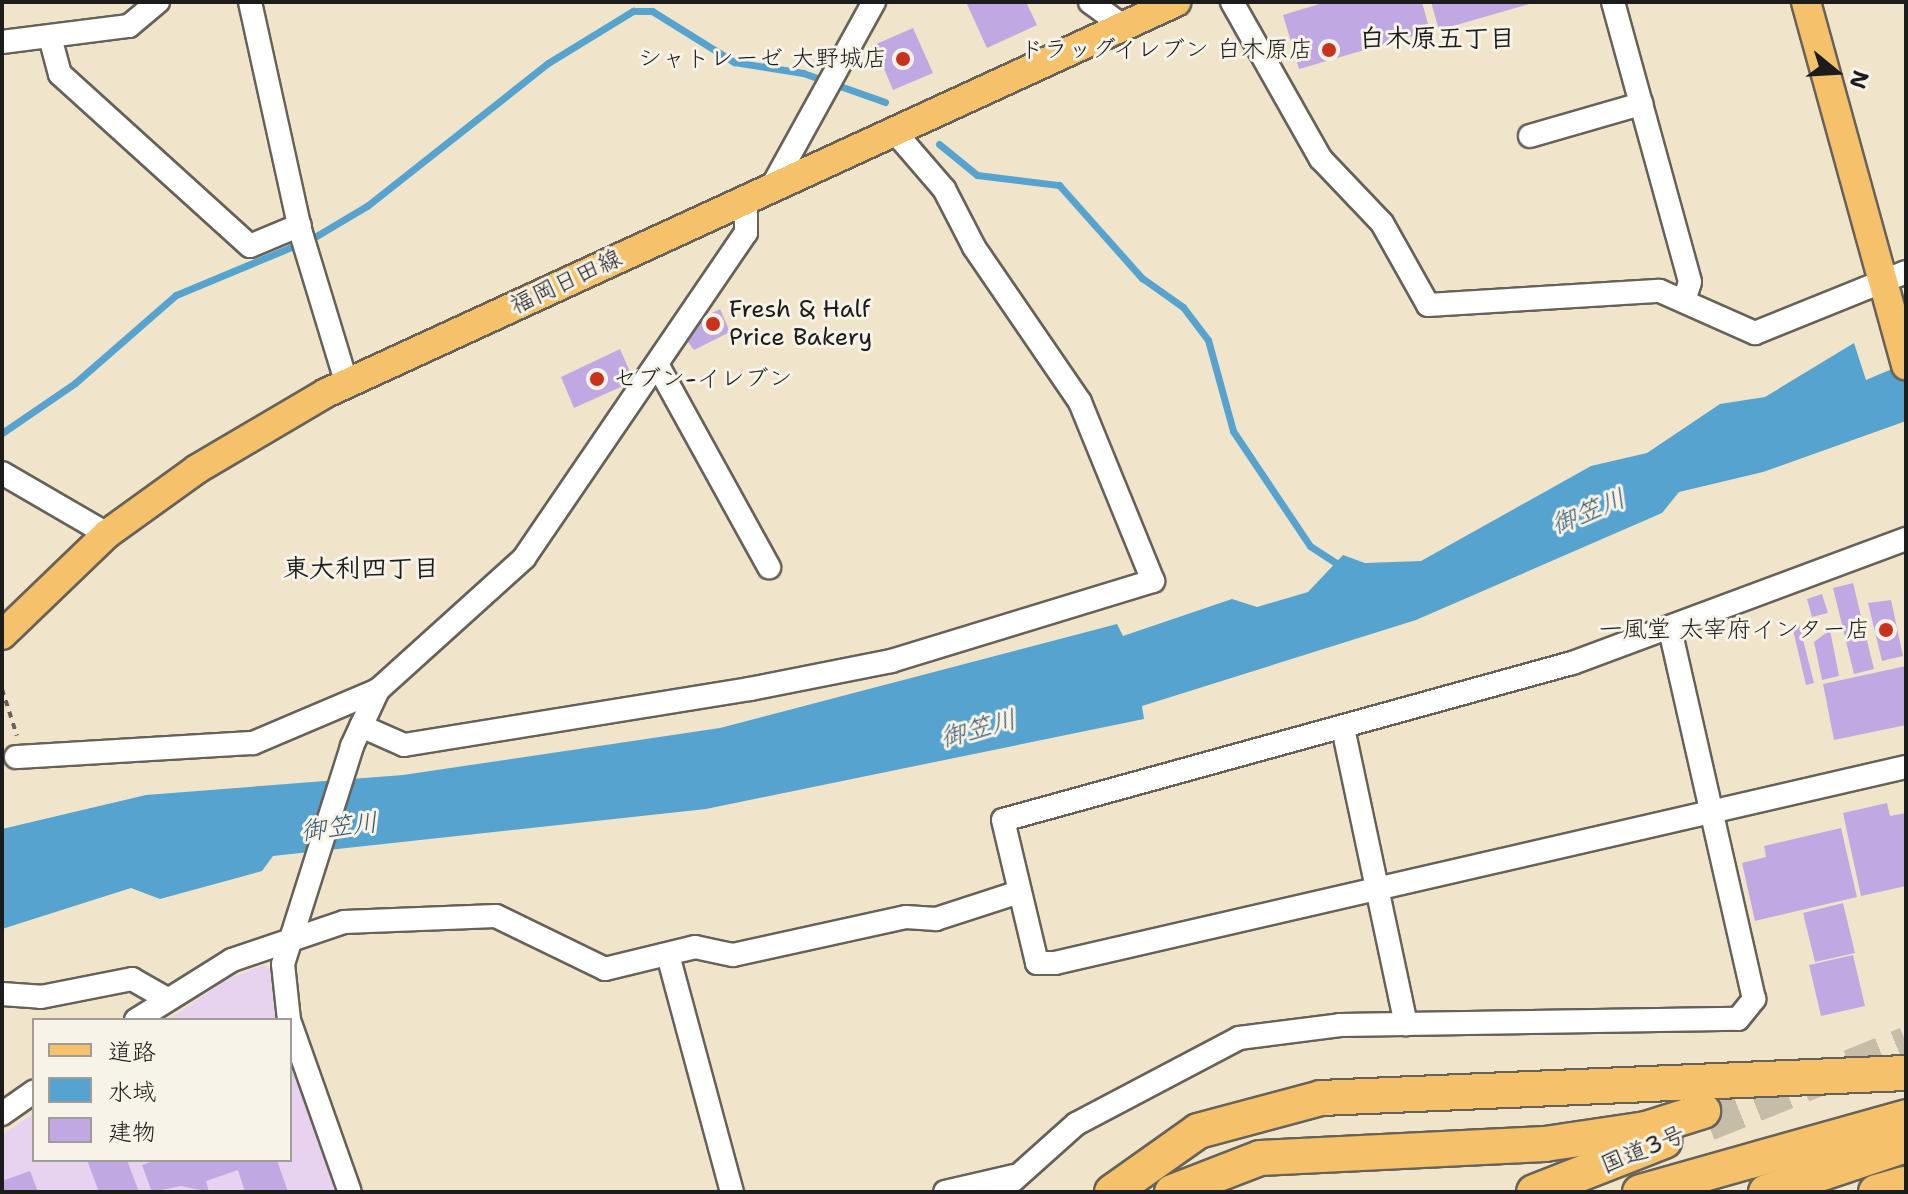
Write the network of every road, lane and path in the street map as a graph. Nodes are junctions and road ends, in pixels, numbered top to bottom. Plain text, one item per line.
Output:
1 (158, 2) edge
2 (250, 2) edge
3 (874, 2) edge
4 (1090, 2) edge
5 (1176, 2) edge
6 (1232, 2) edge
7 (1613, 2) edge
8 (1806, 2) edge
9 (1123, 26) junction
10 (50, 37) junction
11 (2, 42) edge
12 (1641, 104) junction
13 (893, 130) junction
14 (1530, 136) dead end
15 (774, 183) junction
16 (746, 198) junction
17 (302, 236) junction
18 (1894, 282) edge
19 (1684, 300) junction
20 (658, 366) junction
21 (1906, 366) edge
22 (347, 384) junction
23 (2, 473) edge
24 (107, 534) junction
25 (1906, 539) edge
26 (769, 567) dead end
27 (1670, 629) junction
28 (2, 635) edge
29 (2, 689) edge
30 (378, 690) junction
31 (1343, 728) junction
32 (357, 736) junction
33 (16, 746) joint
34 (1906, 767) edge
35 (1712, 811) junction
36 (1380, 889) junction
37 (1019, 892) junction
38 (292, 933) junction
39 (668, 955) junction
40 (2, 994) edge
41 (167, 999) junction
42 (139, 1018) edge
43 (289, 1018) edge
44 (1406, 1024) junction
45 (292, 1028) edge
46 (1906, 1073) edge
47 (32, 1093) edge
48 (2, 1114) edge
49 (1906, 1117) edge
50 (1906, 1145) edge
51 (1008, 1184) edge
52 (350, 1192) edge
53 (732, 1192) edge
54 (945, 1192) edge
55 (1112, 1192) edge
56 (1172, 1192) edge
57 (1534, 1192) edge
58 (1640, 1192) edge
59 (1766, 1192) edge

1 - 10 street
2 - 17 street
3 - 15 street
4 - 9 street
5 - 9 main road, 福岡日田線
6 - 19 street
7 - 12 street
8 - 18 main road
9 - 13 main road, 福岡日田線
10 - 11 street
10 - 17 street
12 - 14 street
12 - 19 street
13 - 15 main road, 福岡日田線
13 - 32 street
15 - 16 main road, 福岡日田線
16 - 20 street
16 - 22 main road, 福岡日田線
17 - 22 street
18 - 19 street
18 - 21 main road
20 - 26 street
20 - 30 street
22 - 24 main road, 福岡日田線
23 - 24 street
24 - 28 main road, 福岡日田線
25 - 27 street
27 - 31 street
27 - 35 street
29 - 33 path
30 - 32 street
30 - 33 street
31 - 36 street
31 - 37 street
32 - 38 street
34 - 35 street
35 - 36 street
35 - 44 street
36 - 37 street
36 - 44 street
37 - 39 street
38 - 39 street
38 - 41 street
38 - 43 street
39 - 53 street
40 - 41 street
41 - 42 street
44 - 51 street
45 - 52 street
46 - 55 highway
47 - 48 street
49 - 58 highway
50 - 59 highway
51 - 54 street
56 - 57 highway, 国道3号

